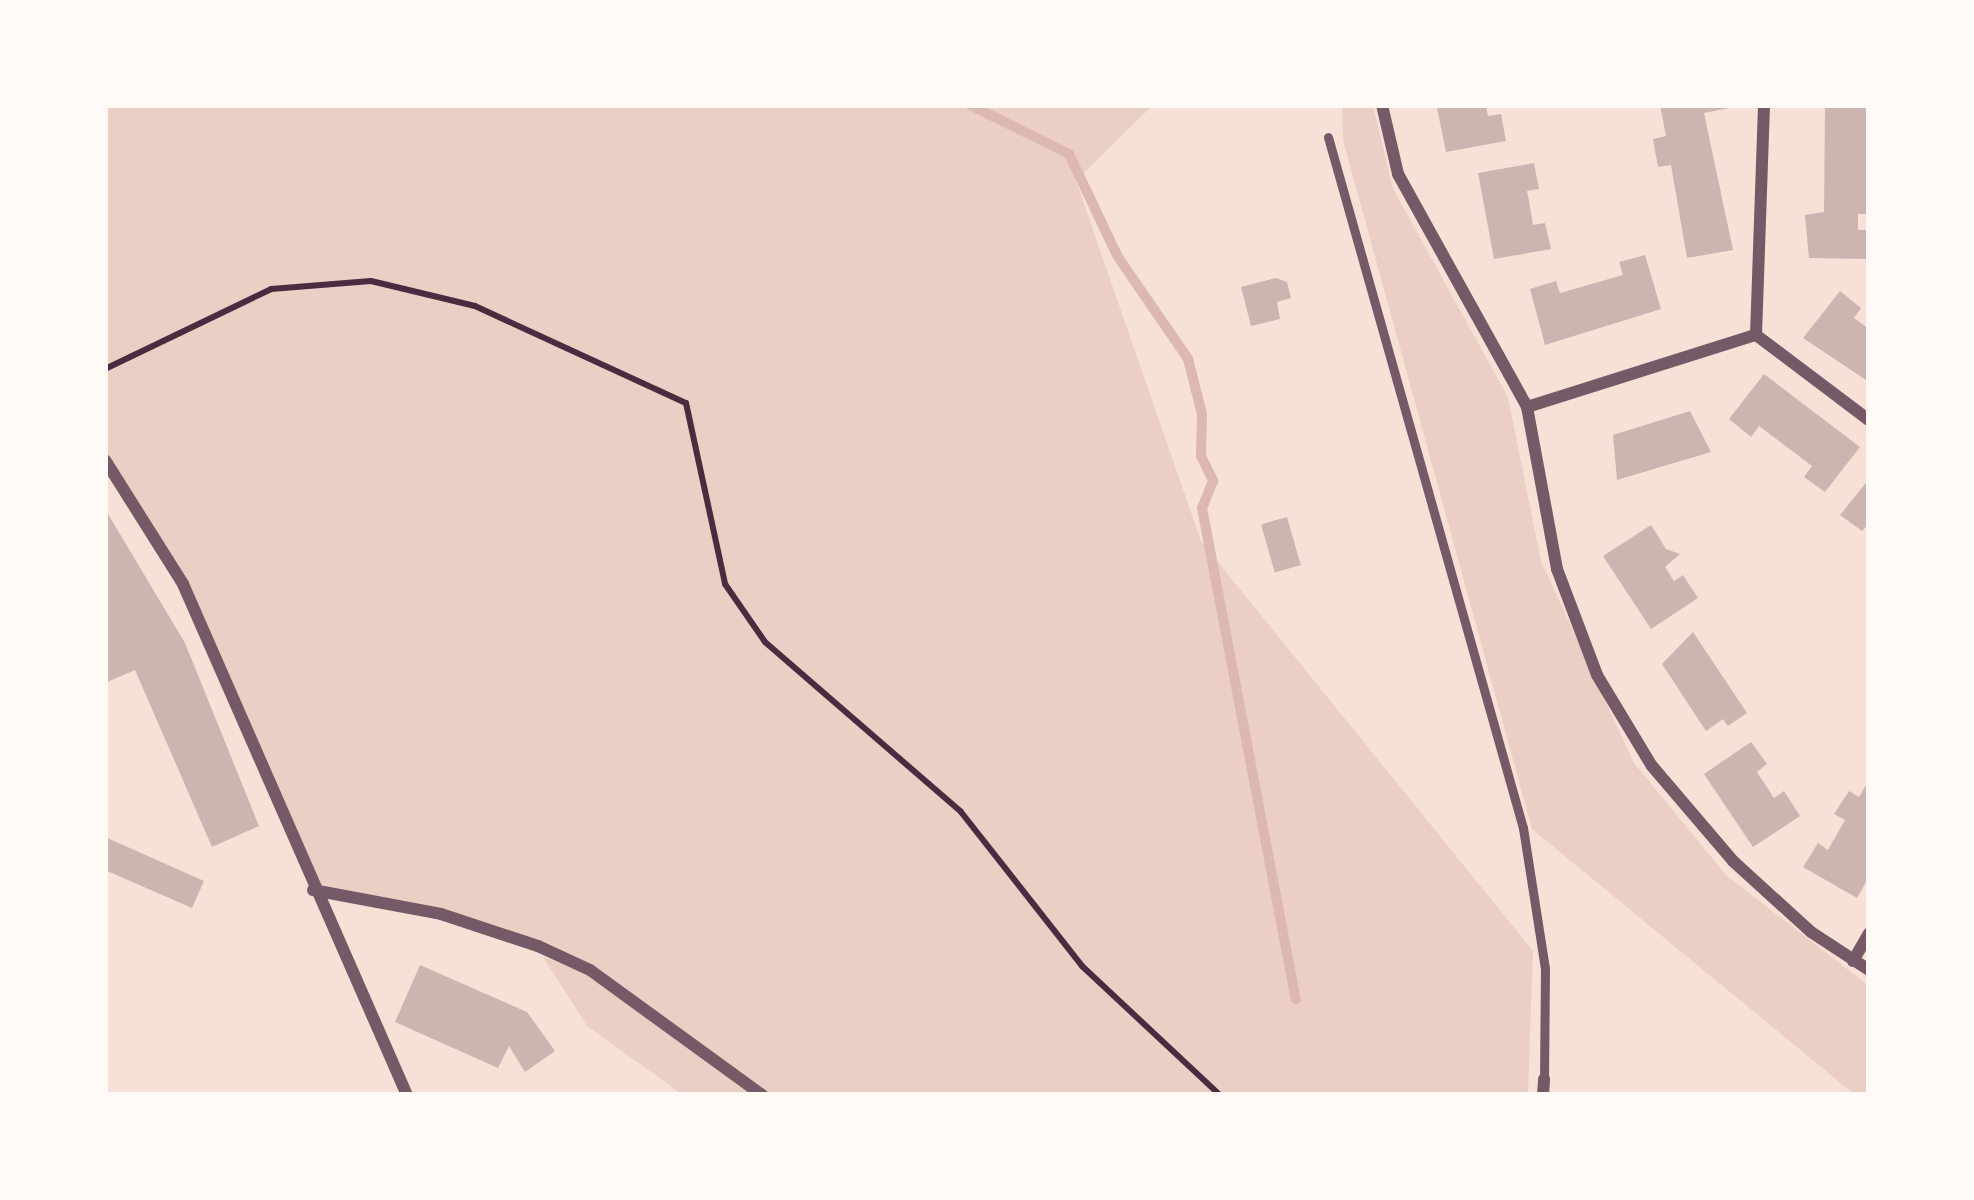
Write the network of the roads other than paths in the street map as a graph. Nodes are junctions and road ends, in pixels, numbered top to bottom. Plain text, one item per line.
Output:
1 (1382, 105) edge
2 (1765, 105) edge
3 (1328, 136) dead end
4 (1756, 335) junction
5 (1527, 407) junction
6 (1869, 420) edge
7 (105, 460) edge
8 (314, 890) junction
9 (1869, 933) edge
10 (1852, 961) junction
11 (1869, 970) edge
12 (1544, 1079) joint
13 (407, 1095) edge
14 (762, 1095) edge
15 (1543, 1095) edge

1 - 5 street
2 - 4 street
3 - 12 lane
4 - 5 street
4 - 6 street
5 - 10 street
7 - 8 street
8 - 13 street
8 - 14 street
9 - 10 street
10 - 11 street
12 - 15 street

